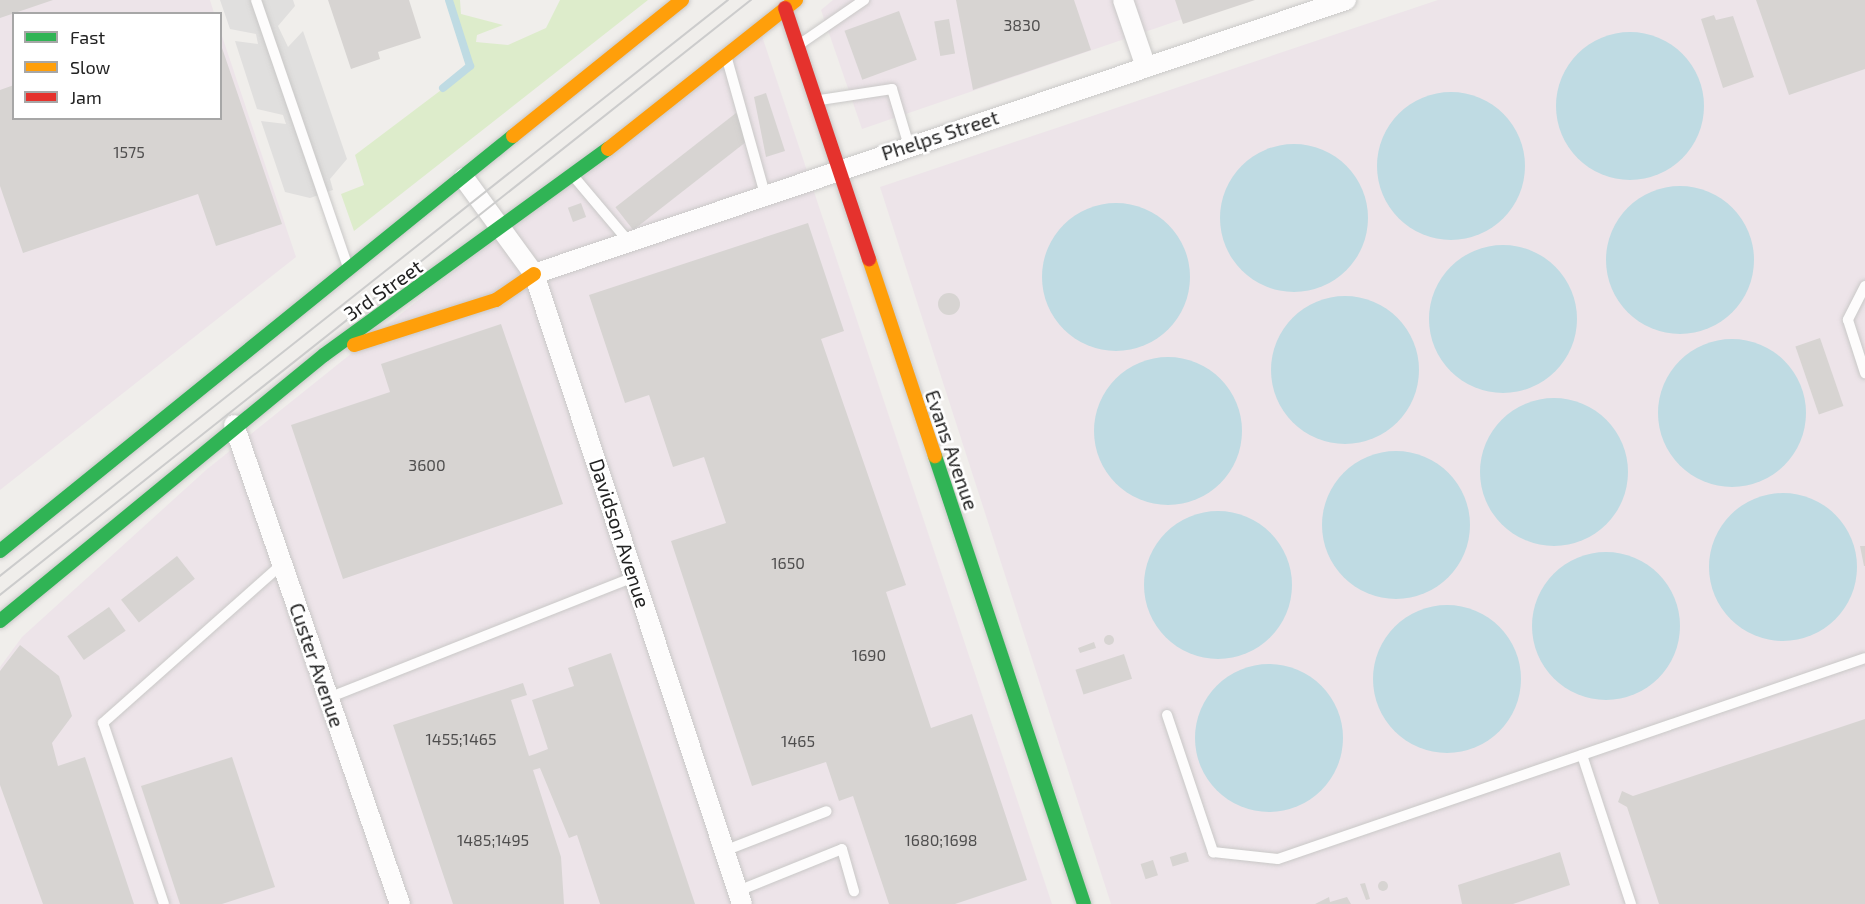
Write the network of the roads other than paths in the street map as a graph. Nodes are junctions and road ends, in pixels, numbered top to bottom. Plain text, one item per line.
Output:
1 (256, 0) edge
2 (682, 0) edge
3 (864, 0) edge
4 (1124, 0) edge
5 (1346, 0) edge
6 (790, 4) edge
7 (797, 46) junction
8 (725, 55) junction
9 (1146, 67) junction
10 (815, 100) junction
11 (909, 146) junction
12 (836, 170) junction
13 (573, 176) junction
14 (464, 178) junction
15 (765, 194) junction
16 (502, 229) junction
17 (629, 242) junction
18 (349, 270) junction
19 (534, 274) junction
20 (1865, 286) edge
21 (324, 355) junction
22 (1865, 373) edge
23 (234, 425) junction
24 (0, 551) edge
25 (282, 564) junction
26 (634, 577) junction
27 (4, 612) edge
28 (1865, 658) edge
29 (328, 698) junction
30 (1167, 715) dead end
31 (1582, 755) junction
32 (827, 811) dead end
33 (724, 851) junction
34 (854, 891) dead end
35 (740, 898) edge
36 (1079, 903) edge
37 (164, 904) edge
38 (400, 904) edge
39 (1631, 904) edge

1 - 18 lane
2 - 14 main road, 3rd Street
3 - 7 lane
4 - 9 street
5 - 9 street, Phelps Street
6 - 7 main road, Evans Avenue
6 - 8 main road, 3rd Street
7 - 10 main road, Evans Avenue
8 - 13 main road, 3rd Street
8 - 15 lane
9 - 11 street, Phelps Street
10 - 11 lane
10 - 12 main road, Evans Avenue
11 - 12 street, Phelps Street
12 - 15 street, Phelps Street
12 - 36 main road, Evans Avenue
13 - 16 main road, 3rd Street
13 - 17 lane
14 - 16 street, Davidson Avenue
14 - 18 main road, 3rd Street
15 - 17 street, Phelps Street
16 - 19 street, Davidson Avenue
16 - 21 main road, 3rd Street
17 - 19 street, Phelps Street
18 - 24 main road, 3rd Street
19 - 21 main road
19 - 26 street, Davidson Avenue
20 - 22 lane
21 - 23 main road, 3rd Street
23 - 25 street, Custer Avenue
23 - 27 main road, 3rd Street
25 - 29 street, Custer Avenue
25 - 37 lane
26 - 29 lane
26 - 33 street, Davidson Avenue
28 - 31 lane
29 - 38 street, Custer Avenue
30 - 31 lane
31 - 39 lane
32 - 33 lane
33 - 35 street, Davidson Avenue
34 - 35 lane

